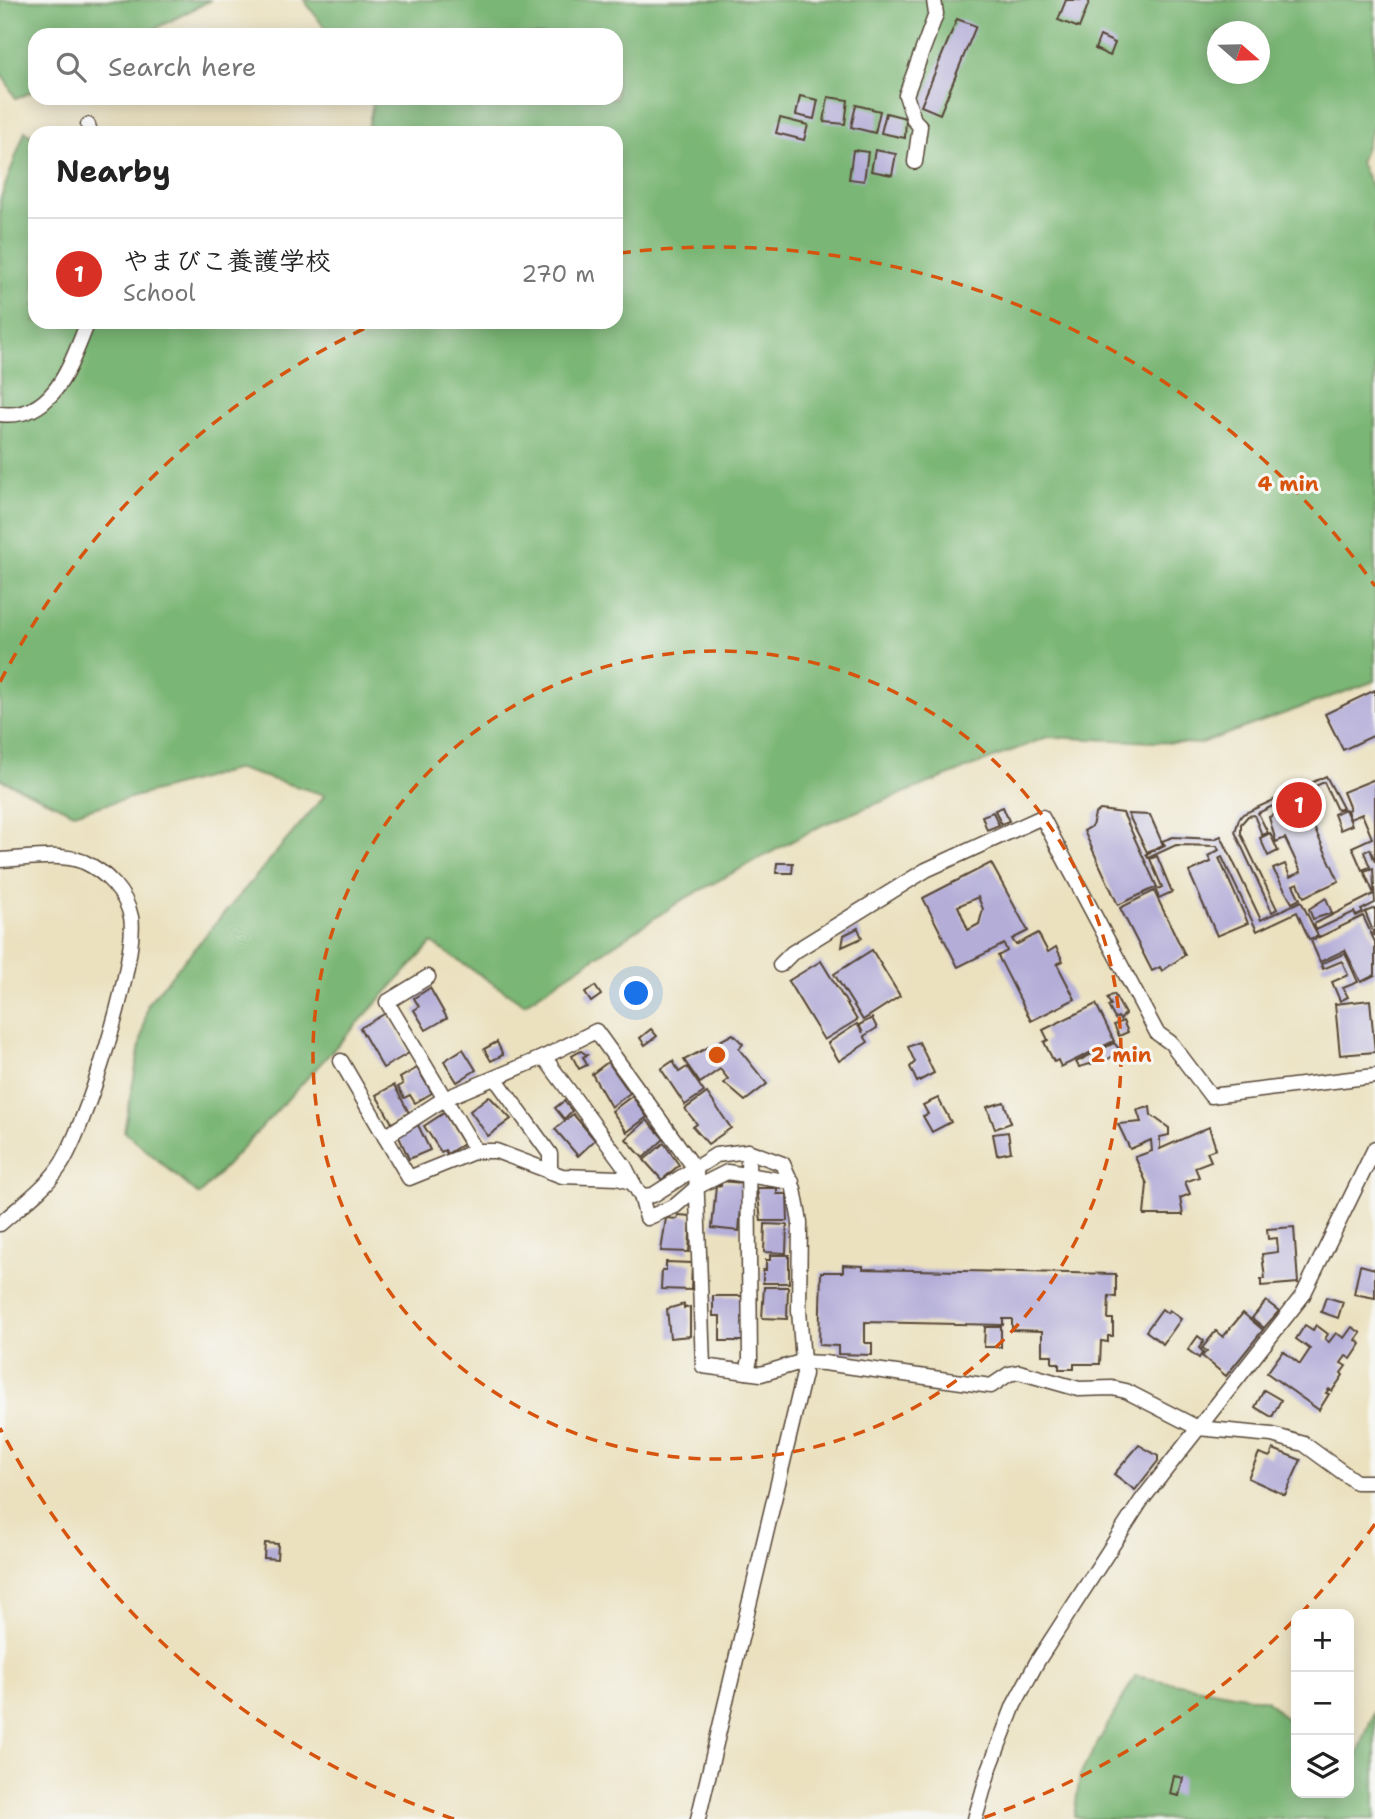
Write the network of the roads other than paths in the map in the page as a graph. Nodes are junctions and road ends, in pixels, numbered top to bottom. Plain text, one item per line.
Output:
1 (934, 0) edge
2 (915, 162) dead end
3 (85, 329) edge
4 (0, 414) edge
5 (0, 860) edge
6 (780, 965) dead end
7 (428, 977) dead end
8 (544, 1057) junction
9 (341, 1060) dead end
10 (1375, 1076) edge
11 (495, 1079) junction
12 (444, 1098) junction
13 (385, 1137) junction
14 (1375, 1147) edge
15 (476, 1151) junction
16 (748, 1151) junction
17 (696, 1170) junction
18 (550, 1172) junction
19 (747, 1173) junction
20 (792, 1182) junction
21 (633, 1183) junction
22 (697, 1187) junction
23 (641, 1196) junction
24 (0, 1224) edge
25 (801, 1362) junction
26 (747, 1372) junction
27 (1198, 1428) junction
28 (1375, 1482) edge
29 (698, 1819) edge
30 (975, 1819) edge

1 - 2 street
3 - 4 street
5 - 24 street
6 - 10 street
7 - 12 street
8 - 11 street
8 - 17 street
8 - 21 street
9 - 13 street
11 - 12 street
11 - 18 street
12 - 13 street
12 - 15 street
13 - 15 street
14 - 27 street
15 - 18 street
16 - 17 street
16 - 19 street
16 - 20 street
17 - 22 street
17 - 23 street
18 - 21 street
19 - 20 street
19 - 22 street
19 - 26 street
20 - 25 street
21 - 23 street
22 - 23 street
22 - 26 street
25 - 26 street
25 - 27 street
25 - 29 street
27 - 28 street
27 - 30 street

